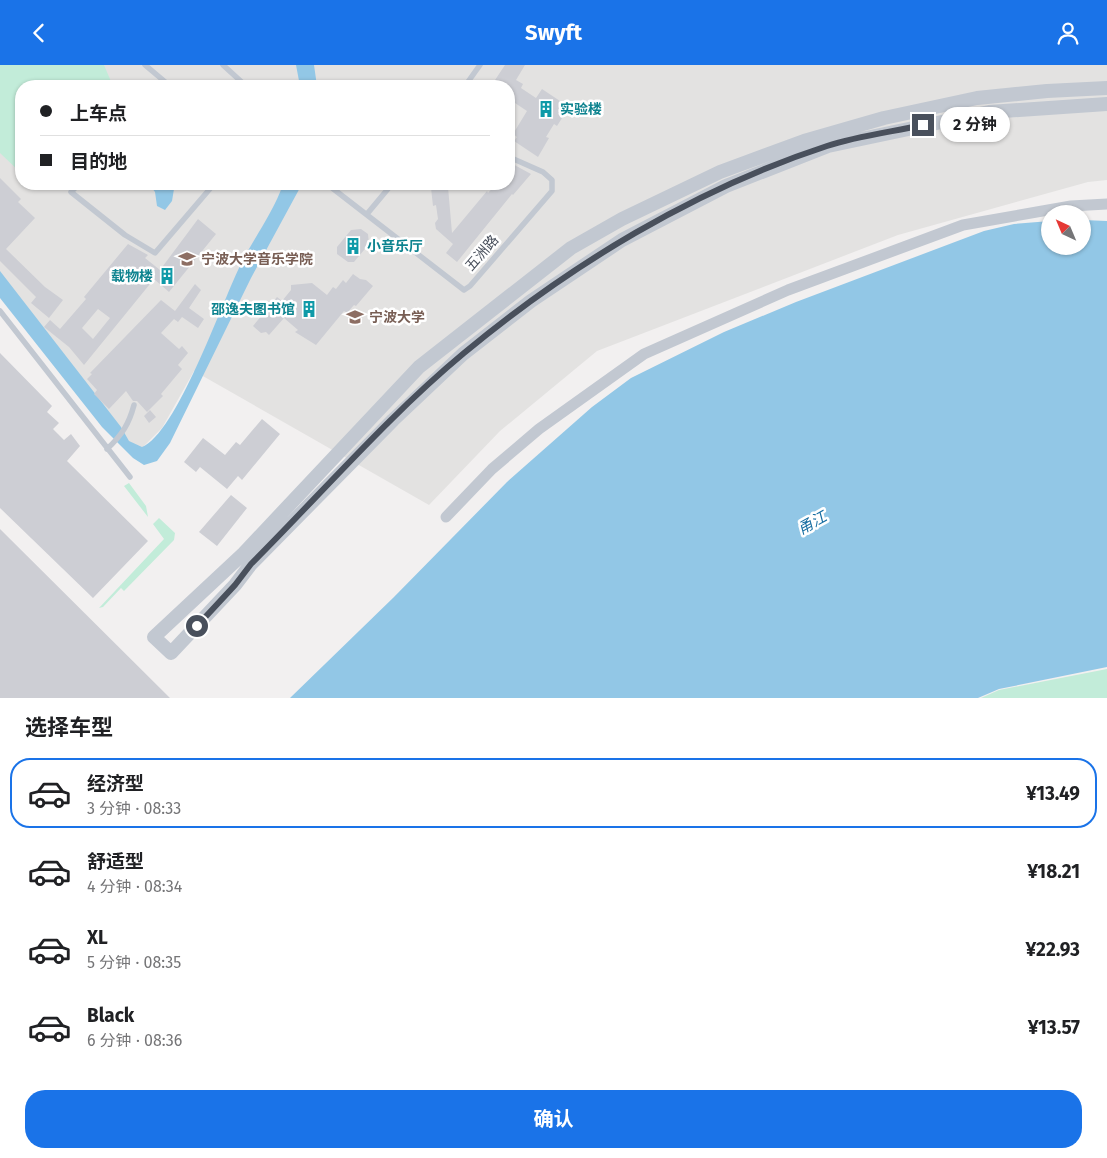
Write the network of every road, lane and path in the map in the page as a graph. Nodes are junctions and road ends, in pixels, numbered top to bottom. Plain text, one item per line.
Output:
1 (145, 65) edge
2 (224, 65) edge
3 (480, 65) edge
4 (163, 80) edge
5 (240, 80) edge
6 (469, 80) edge
7 (1107, 88) edge
8 (1107, 104) edge
9 (515, 160) edge
10 (73, 190) edge
11 (209, 190) edge
12 (335, 190) edge
13 (387, 190) edge
14 (1107, 204) edge
15 (367, 214) junction
16 (0, 311) edge
17 (134, 405) dead end
18 (108, 449) junction
19 (130, 477) dead end
20 (446, 517) dead end

1 - 4 lane
2 - 5 lane
3 - 6 lane
7 - 8 street
9 - 15 lane, 五洲路
10 - 11 lane
12 - 15 lane, 五洲路
13 - 15 lane
14 - 20 street
16 - 18 lane
17 - 18 lane
18 - 19 lane

